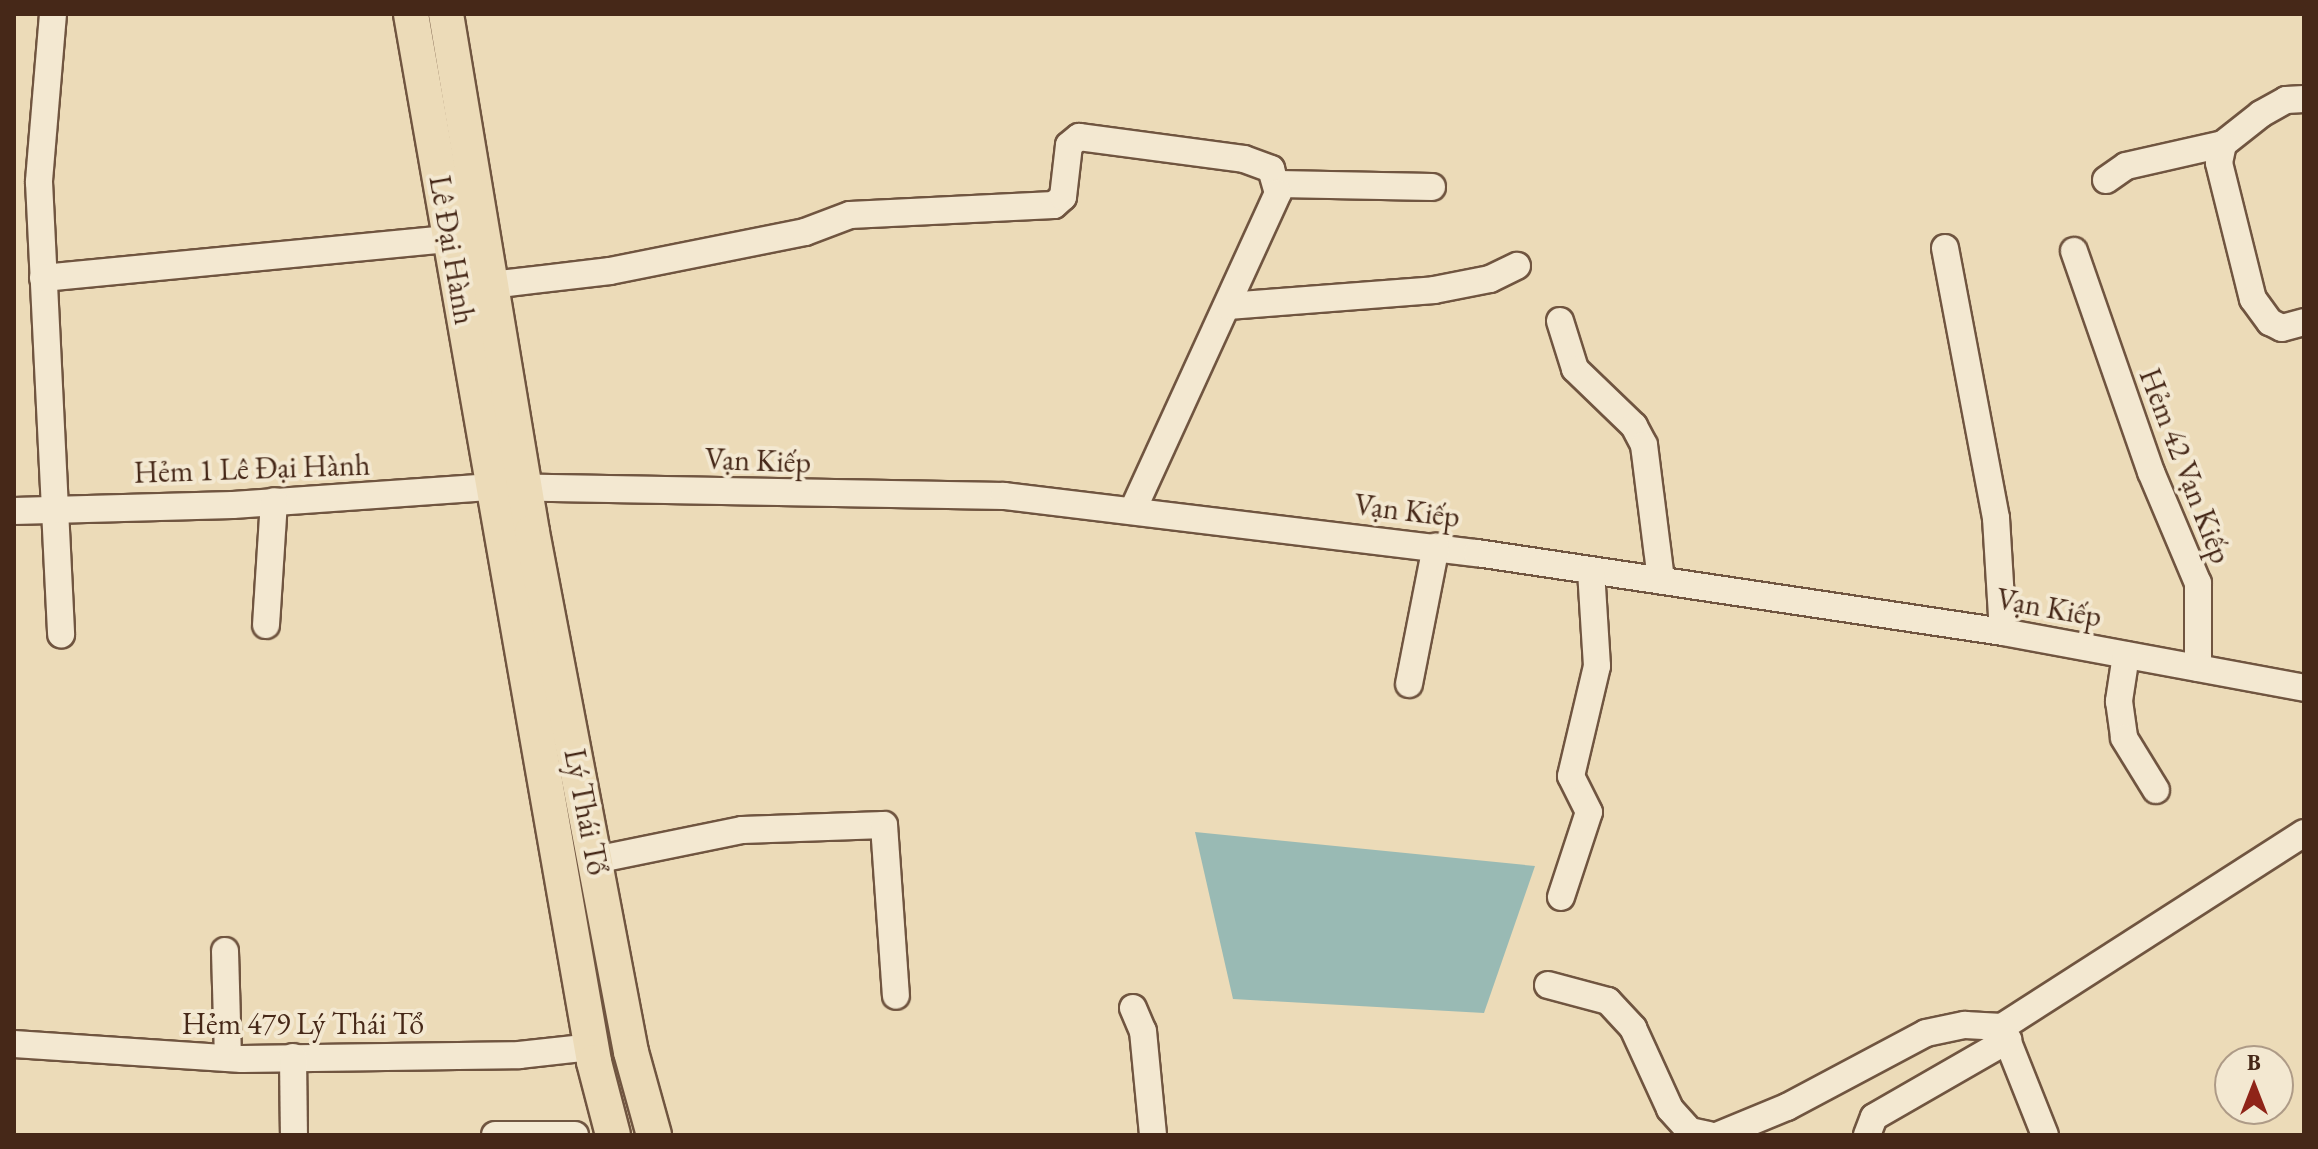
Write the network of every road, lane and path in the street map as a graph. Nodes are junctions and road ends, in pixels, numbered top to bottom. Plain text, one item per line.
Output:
1 (53, 14) edge
2 (411, 14) edge
3 (446, 14) edge
4 (2304, 99) edge
5 (2223, 144) junction
6 (2106, 180) dead end
7 (1279, 184) junction
8 (1432, 187) dead end
9 (450, 239) junction
10 (1945, 248) dead end
11 (2074, 251) dead end
12 (1517, 266) dead end
13 (43, 278) junction
14 (491, 285) junction
15 (1228, 306) junction
16 (1560, 321) dead end
17 (2304, 322) edge
18 (509, 487) junction
19 (274, 501) junction
20 (1134, 508) junction
21 (14, 511) edge
22 (58, 512) junction
23 (1436, 547) junction
24 (1591, 570) junction
25 (1661, 580) junction
26 (266, 625) dead end
27 (2003, 632) junction
28 (61, 634) dead end
29 (2126, 655) junction
30 (2198, 668) junction
31 (1409, 684) dead end
32 (2304, 688) edge
33 (2156, 790) dead end
34 (2304, 833) edge
35 (595, 860) junction
36 (1561, 897) dead end
37 (225, 951) dead end
38 (1548, 985) dead end
39 (896, 996) dead end
40 (1133, 1008) dead end
41 (2005, 1034) junction
42 (14, 1044) edge
43 (591, 1047) junction
44 (293, 1057) junction
45 (228, 1058) junction
46 (294, 1135) edge
47 (495, 1135) edge
48 (575, 1135) edge
49 (613, 1135) edge
50 (654, 1135) edge
51 (1153, 1135) edge
52 (1709, 1135) edge
53 (1719, 1135) edge
54 (1867, 1135) edge
55 (2045, 1135) edge

1 - 13 street
2 - 9 main road, Lê Đại Hành
3 - 14 main road, Lê Đại Hành
4 - 5 street
5 - 6 street
5 - 17 street
7 - 8 street
7 - 14 street
7 - 15 street
9 - 13 street
9 - 18 main road, Lê Đại Hành
10 - 27 street
11 - 30 street, Hẻm 42 Vạn Kiếp
12 - 15 street
13 - 22 street
14 - 18 main road, Lê Đại Hành
15 - 20 street
16 - 25 street
18 - 19 street, Hẻm 1 Lê Đại Hành
18 - 20 street, Vạn Kiếp
18 - 35 main road, Lý Thái Tổ
18 - 43 main road, Lý Thái Tổ
19 - 22 street, Hẻm 1 Lê Đại Hành
19 - 26 street
20 - 23 street, Vạn Kiếp
21 - 22 street, Hẻm 1 Lê Đại Hành
22 - 28 street
23 - 24 street, Vạn Kiếp
23 - 31 street
24 - 25 street, Vạn Kiếp
24 - 36 street
25 - 27 street, Vạn Kiếp
27 - 29 street, Vạn Kiếp
29 - 30 street, Vạn Kiếp
29 - 33 street
30 - 32 street, Vạn Kiếp
34 - 41 street
35 - 39 street
35 - 50 main road, Lý Thái Tổ
37 - 45 street
38 - 52 street
40 - 51 street
41 - 53 street
41 - 54 street
41 - 55 street
42 - 45 street, Hẻm 479 Lý Thái Tổ
43 - 44 street, Hẻm 479 Lý Thái Tổ
43 - 49 main road, Lý Thái Tổ
44 - 45 street, Hẻm 479 Lý Thái Tổ
44 - 46 street
47 - 48 street

